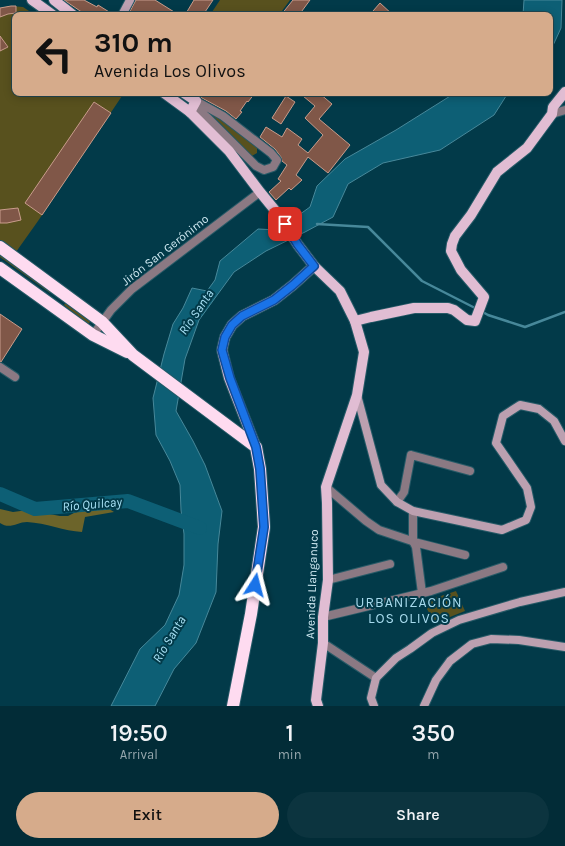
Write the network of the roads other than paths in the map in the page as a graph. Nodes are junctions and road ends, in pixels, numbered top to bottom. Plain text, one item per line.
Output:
1 (32, 0) edge
2 (54, 0) edge
3 (130, 0) edge
4 (49, 12) edge
5 (69, 12) edge
6 (124, 12) edge
7 (565, 92) edge
8 (171, 96) edge
9 (186, 96) edge
10 (193, 106) junction
11 (565, 110) edge
12 (552, 114) junction
13 (260, 192) junction
14 (0, 247) edge
15 (314, 266) junction
16 (0, 268) edge
17 (355, 321) junction
18 (102, 322) junction
19 (93, 335) junction
20 (133, 355) junction
21 (0, 367) edge
22 (15, 377) dead end
23 (357, 396) junction
24 (565, 441) edge
25 (256, 447) junction
26 (470, 471) dead end
27 (326, 487) junction
28 (397, 502) junction
29 (413, 511) junction
30 (413, 541) junction
31 (465, 555) dead end
32 (390, 564) dead end
33 (503, 567) dead end
34 (328, 580) junction
35 (565, 592) edge
36 (422, 593) junction
37 (323, 617) junction
38 (323, 643) junction
39 (565, 647) edge
40 (376, 678) junction
41 (233, 706) edge
42 (318, 706) edge
43 (374, 706) edge
44 (424, 706) edge

1 - 4 main road
2 - 5 main road
3 - 6 main road
7 - 12 main road
8 - 10 main road
9 - 10 main road
10 - 10 street
10 - 13 main road, Avenida Llanganuco
11 - 12 street
12 - 17 main road
13 - 15 main road, Avenida Llanganuco
13 - 18 street, Jirón San Gerónimo
14 - 18 highway
15 - 17 main road, Avenida Llanganuco
15 - 25 main road
16 - 19 highway
17 - 23 main road, Avenida Llanganuco
18 - 19 street, Jirón San Gerónimo
18 - 20 highway
19 - 20 highway
20 - 25 highway
21 - 22 street
23 - 27 main road, Avenida Llanganuco
23 - 28 main road
24 - 29 main road
25 - 41 highway
26 - 28 street
27 - 30 street
27 - 34 main road, Avenida Llanganuco
28 - 29 main road
29 - 30 street
30 - 31 street
30 - 36 street
32 - 34 street
33 - 36 street
34 - 37 main road, Avenida Llanganuco
35 - 40 main road
36 - 37 street
37 - 38 main road, Avenida Llanganuco
38 - 40 street
38 - 42 main road, Avenida Llanganuco
39 - 44 main road
40 - 43 main road

